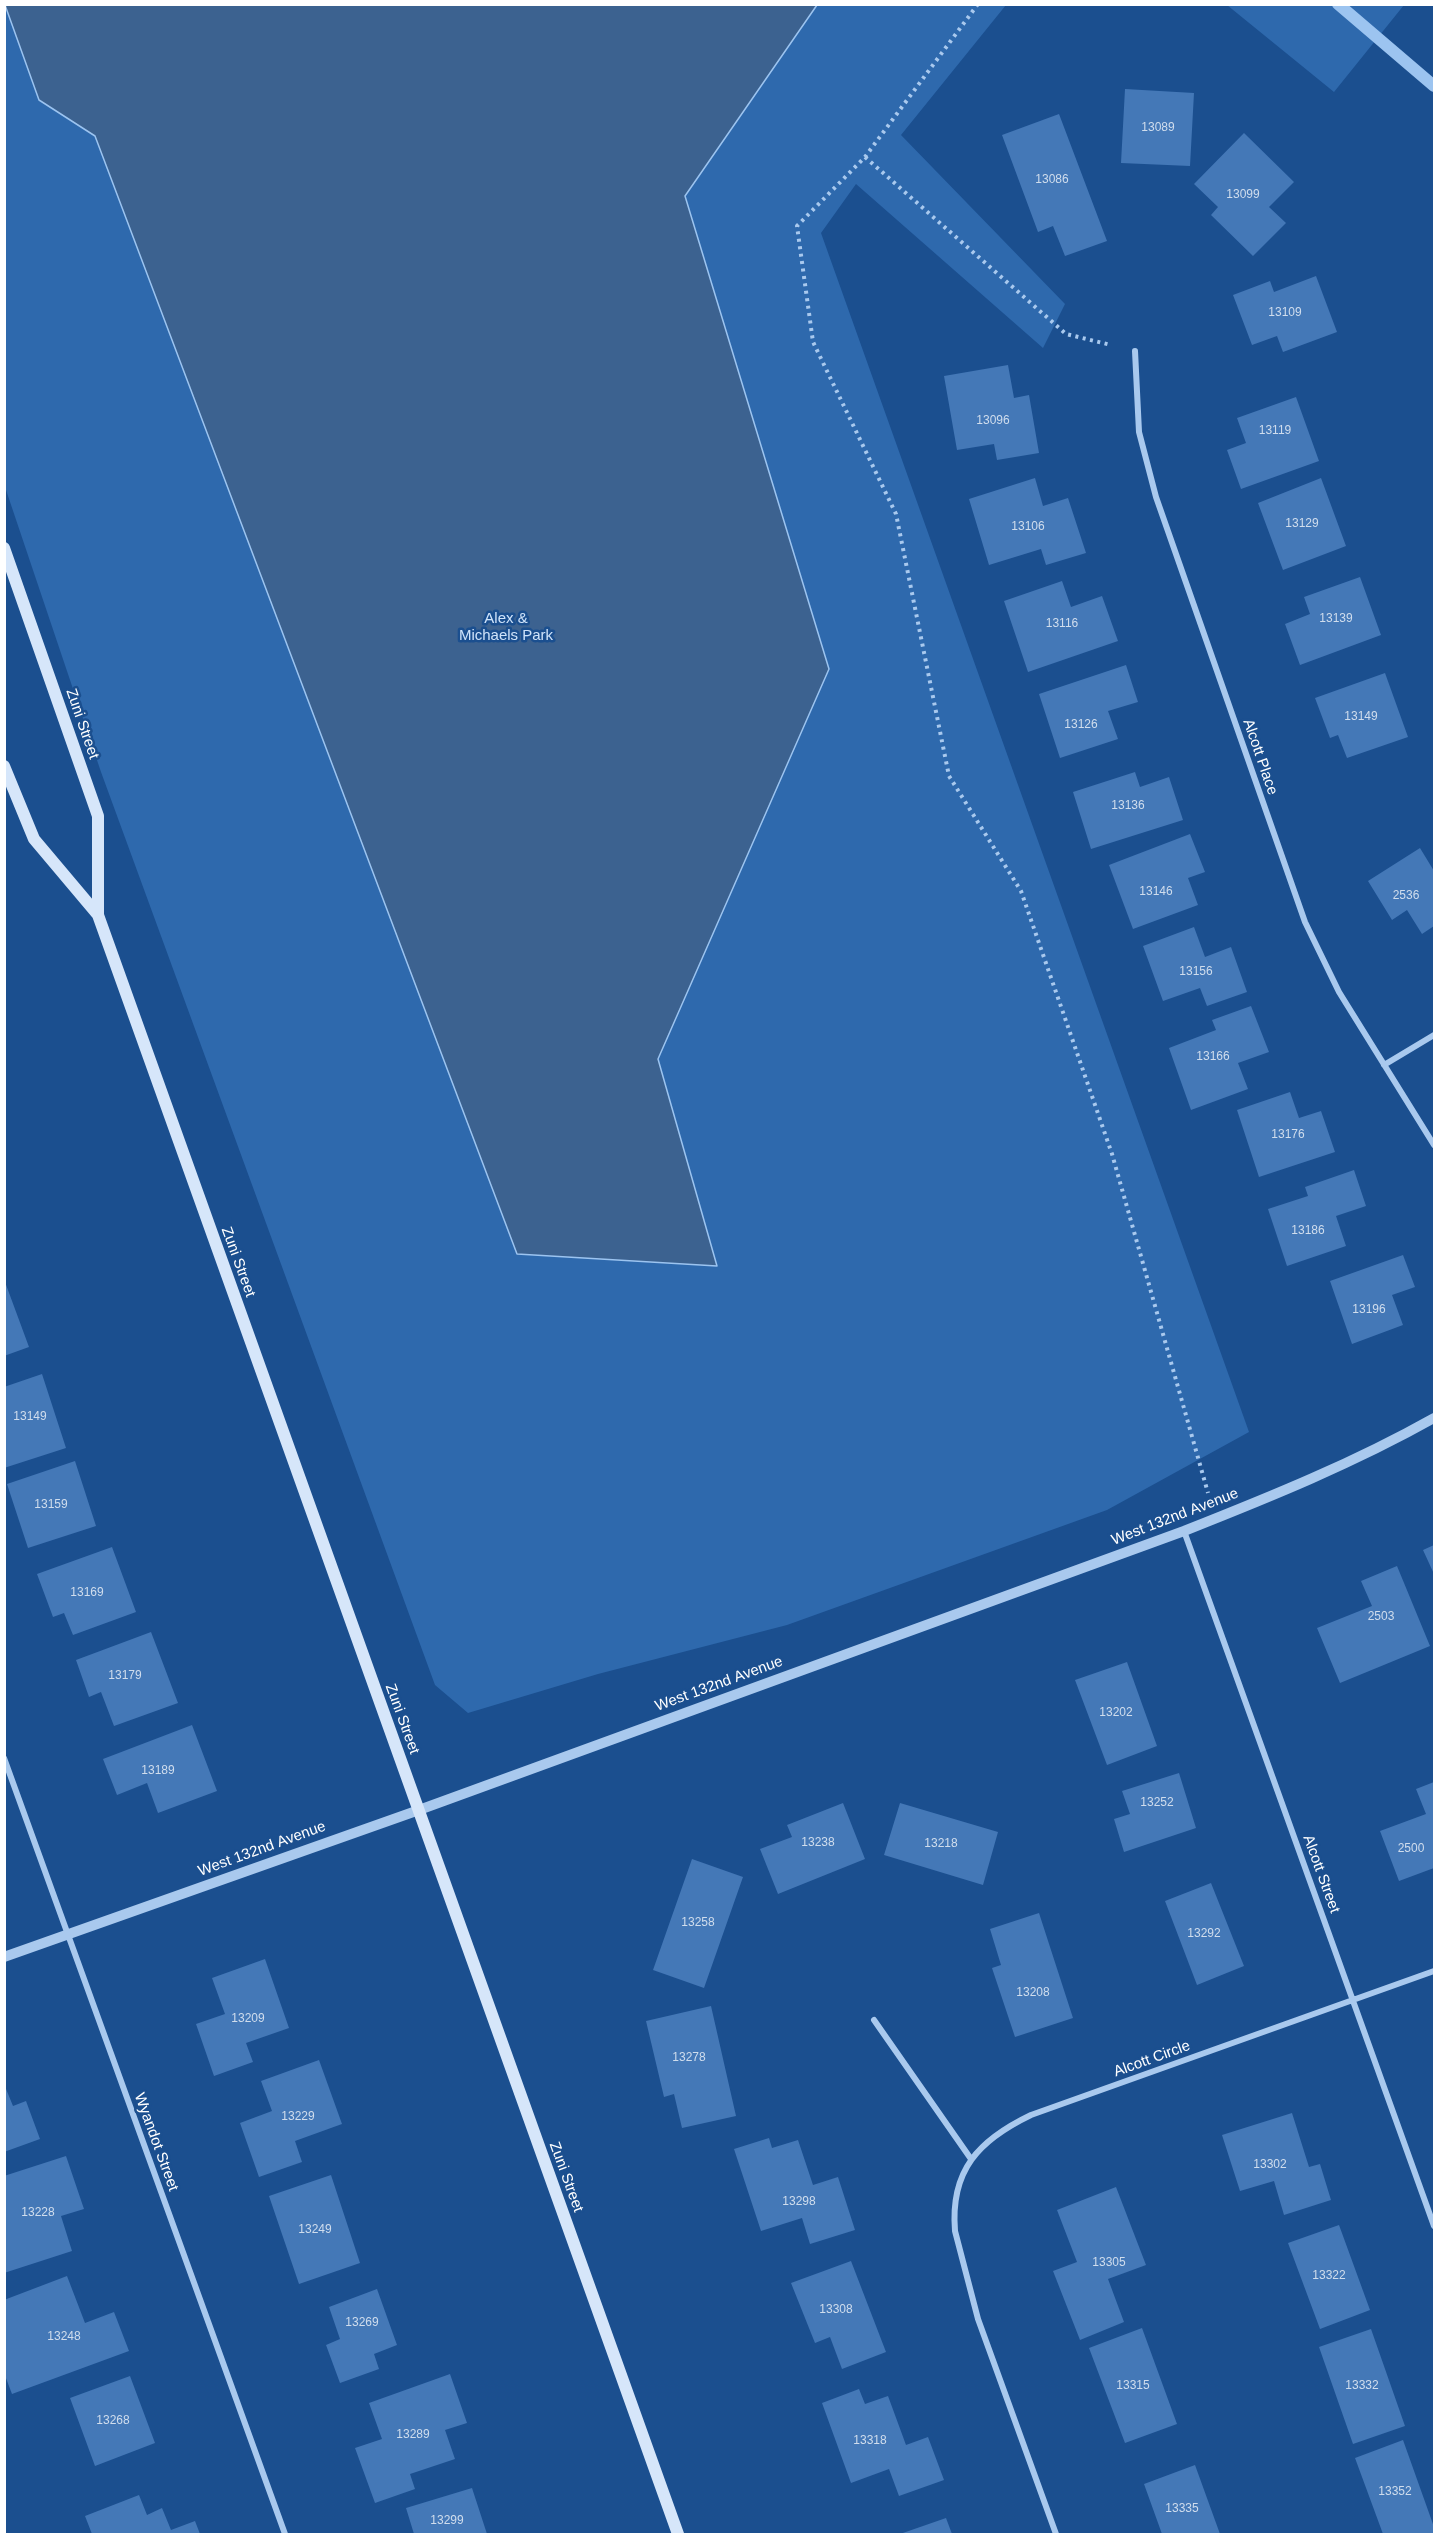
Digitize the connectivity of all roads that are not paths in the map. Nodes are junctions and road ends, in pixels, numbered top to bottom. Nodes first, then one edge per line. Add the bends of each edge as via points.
1 (1135, 351) road end
2 (4, 548) edge
3 (4, 766) edge
4 (98, 915) junction
5 (1434, 1035) edge
6 (1384, 1065) junction
7 (1434, 1145) edge
8 (1434, 1418) edge
9 (1184, 1531) junction
10 (4, 1758) edge
11 (419, 1810) junction
12 (68, 1934) junction
13 (4, 1957) edge
14 (1434, 1971) edge
15 (1353, 2000) junction
16 (874, 2020) dead end
17 (970, 2159) junction
18 (1434, 2226) edge
19 (285, 2535) edge
20 (678, 2535) edge
21 (1056, 2535) edge

1 - 6 street, Alcott Place via 1138,432 1156,497 1305,922 1339,992
2 - 4 main road, Zuni Street via 98,816
3 - 4 main road, Zuni Street via 34,839
4 - 11 main road, Zuni Street
5 - 6 street
6 - 7 street, Alcott Place
8 - 9 street, West 132nd Avenue via 1390,1443 1274,1496
9 - 11 street, West 132nd Avenue
9 - 15 street, Alcott Street
10 - 12 street, Wyandot Street
11 - 12 street, West 132nd Avenue
11 - 20 main road, Zuni Street
12 - 13 street, West 132nd Avenue
12 - 19 street, Wyandot Street
14 - 15 street, Alcott Circle
15 - 17 street, Alcott Circle via 1031,2115 1005,2127
15 - 18 street, Alcott Street
16 - 17 street
17 - 21 street, Alcott Circle via 958,2187 955,2230 978,2319

